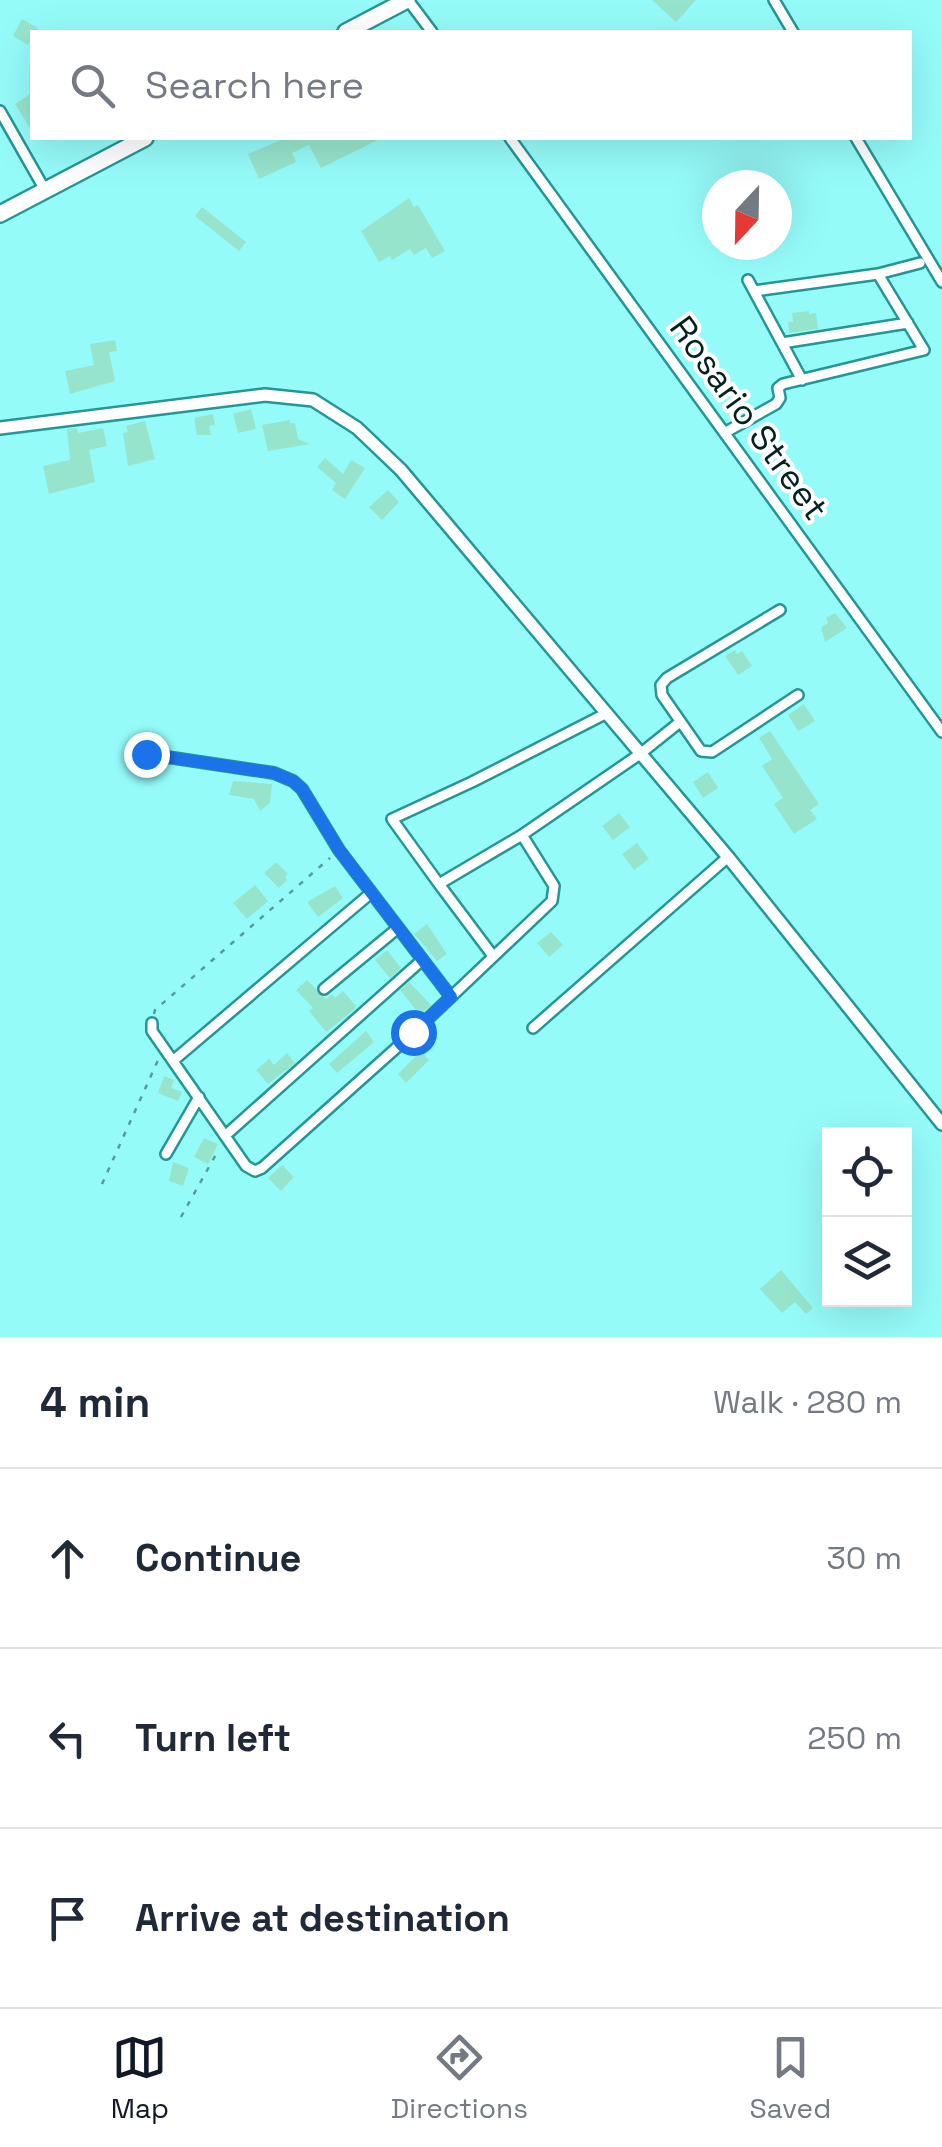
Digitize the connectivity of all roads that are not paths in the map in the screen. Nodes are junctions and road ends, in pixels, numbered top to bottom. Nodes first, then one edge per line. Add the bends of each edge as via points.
1 (407, 0) edge
2 (774, 0) edge
3 (350, 30) edge
4 (430, 30) edge
5 (792, 30) edge
6 (0, 111) edge
7 (141, 140) edge
8 (511, 140) edge
9 (857, 140) edge
10 (45, 190) junction
11 (0, 214) edge
12 (920, 263) dead end
13 (878, 274) junction
14 (748, 280) dead end
15 (942, 282) edge
16 (754, 291) junction
17 (908, 322) junction
18 (782, 343) junction
19 (802, 380) junction
20 (0, 428) edge
21 (726, 432) junction
22 (780, 610) dead end
23 (798, 695) dead end
24 (605, 714) junction
25 (680, 722) junction
26 (942, 732) edge
27 (146, 754) dead end
28 (640, 754) junction
29 (522, 835) junction
30 (728, 857) junction
31 (439, 884) junction
32 (371, 893) junction
33 (398, 928) junction
34 (492, 956) junction
35 (421, 961) junction
36 (324, 990) dead end
37 (451, 997) junction
38 (152, 1023) road end
39 (533, 1028) dead end
40 (174, 1060) junction
41 (200, 1096) junction
42 (942, 1124) edge
43 (227, 1134) junction
44 (166, 1154) dead end

1 - 3 highway
1 - 4 street
2 - 5 street
6 - 10 street
7 - 10 highway
8 - 21 street, Rosario Street
9 - 15 street
10 - 11 highway
12 - 13 street
13 - 16 street
13 - 17 street
14 - 16 street
16 - 18 street
17 - 18 street
17 - 19 street via 924,350
18 - 19 street
19 - 21 street via 778,388 776,404
20 - 24 street via 265,395 313,400 357,428 402,470
21 - 26 street, Rosario Street
22 - 25 street via 667,678 662,696
23 - 25 street via 712,752 702,750
24 - 28 street
24 - 31 street via 392,819
25 - 28 street
27 - 32 street via 293,781
28 - 29 street
28 - 30 street
29 - 31 street
29 - 34 street via 554,886 554,897
30 - 39 street
30 - 42 street
31 - 34 street
32 - 33 street
32 - 40 street
33 - 35 street
33 - 36 street
34 - 37 street
35 - 37 street
35 - 43 street
37 - 43 street via 262,1168 246,1166
38 - 40 street
40 - 41 street
41 - 43 street
41 - 44 street

